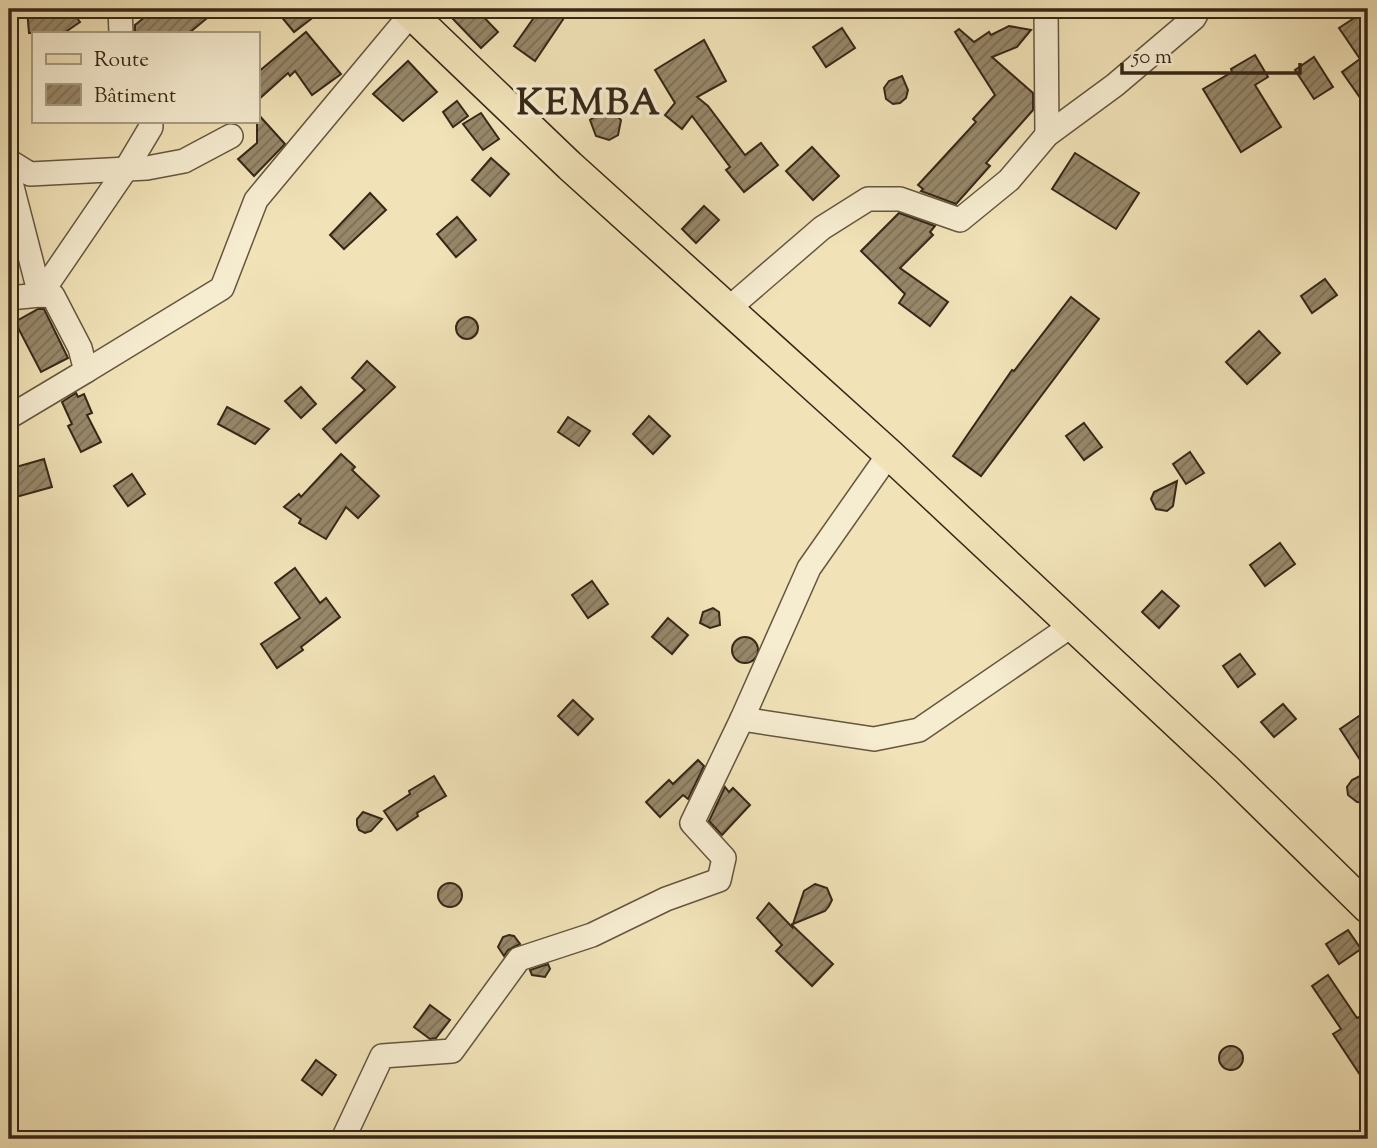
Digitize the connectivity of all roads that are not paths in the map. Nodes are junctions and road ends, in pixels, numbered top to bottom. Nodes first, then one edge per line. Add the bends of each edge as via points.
1 (120, 9) edge
2 (1046, 9) edge
3 (1199, 9) edge
4 (409, 11) edge
5 (121, 32) edge
6 (150, 122) edge
7 (1047, 135) junction
8 (232, 136) dead end
9 (9, 161) edge
10 (126, 169) junction
11 (9, 175) edge
12 (40, 295) junction
13 (9, 298) edge
14 (728, 309) junction
15 (86, 371) junction
16 (9, 417) edge
17 (889, 454) junction
18 (1072, 626) junction
19 (742, 719) junction
20 (1368, 908) edge
21 (343, 1139) edge

1 - 5 street
2 - 7 street
3 - 7 street via 1125,76
4 - 14 main road
4 - 15 street via 256,200 222,288
6 - 10 street
7 - 14 street via 1009,180 960,220 900,199 867,199 822,228
8 - 10 street via 184,161
9 - 10 street via 30,174
10 - 12 street
11 - 12 street
12 - 13 street
12 - 15 street via 53,296 80,348
14 - 17 main road
15 - 16 street
17 - 18 main road
17 - 19 street via 809,568
18 - 19 street via 919,730 874,739
18 - 20 main road
19 - 21 street via 692,823 724,858 719,880 666,899 592,935 519,959 452,1051 382,1056

